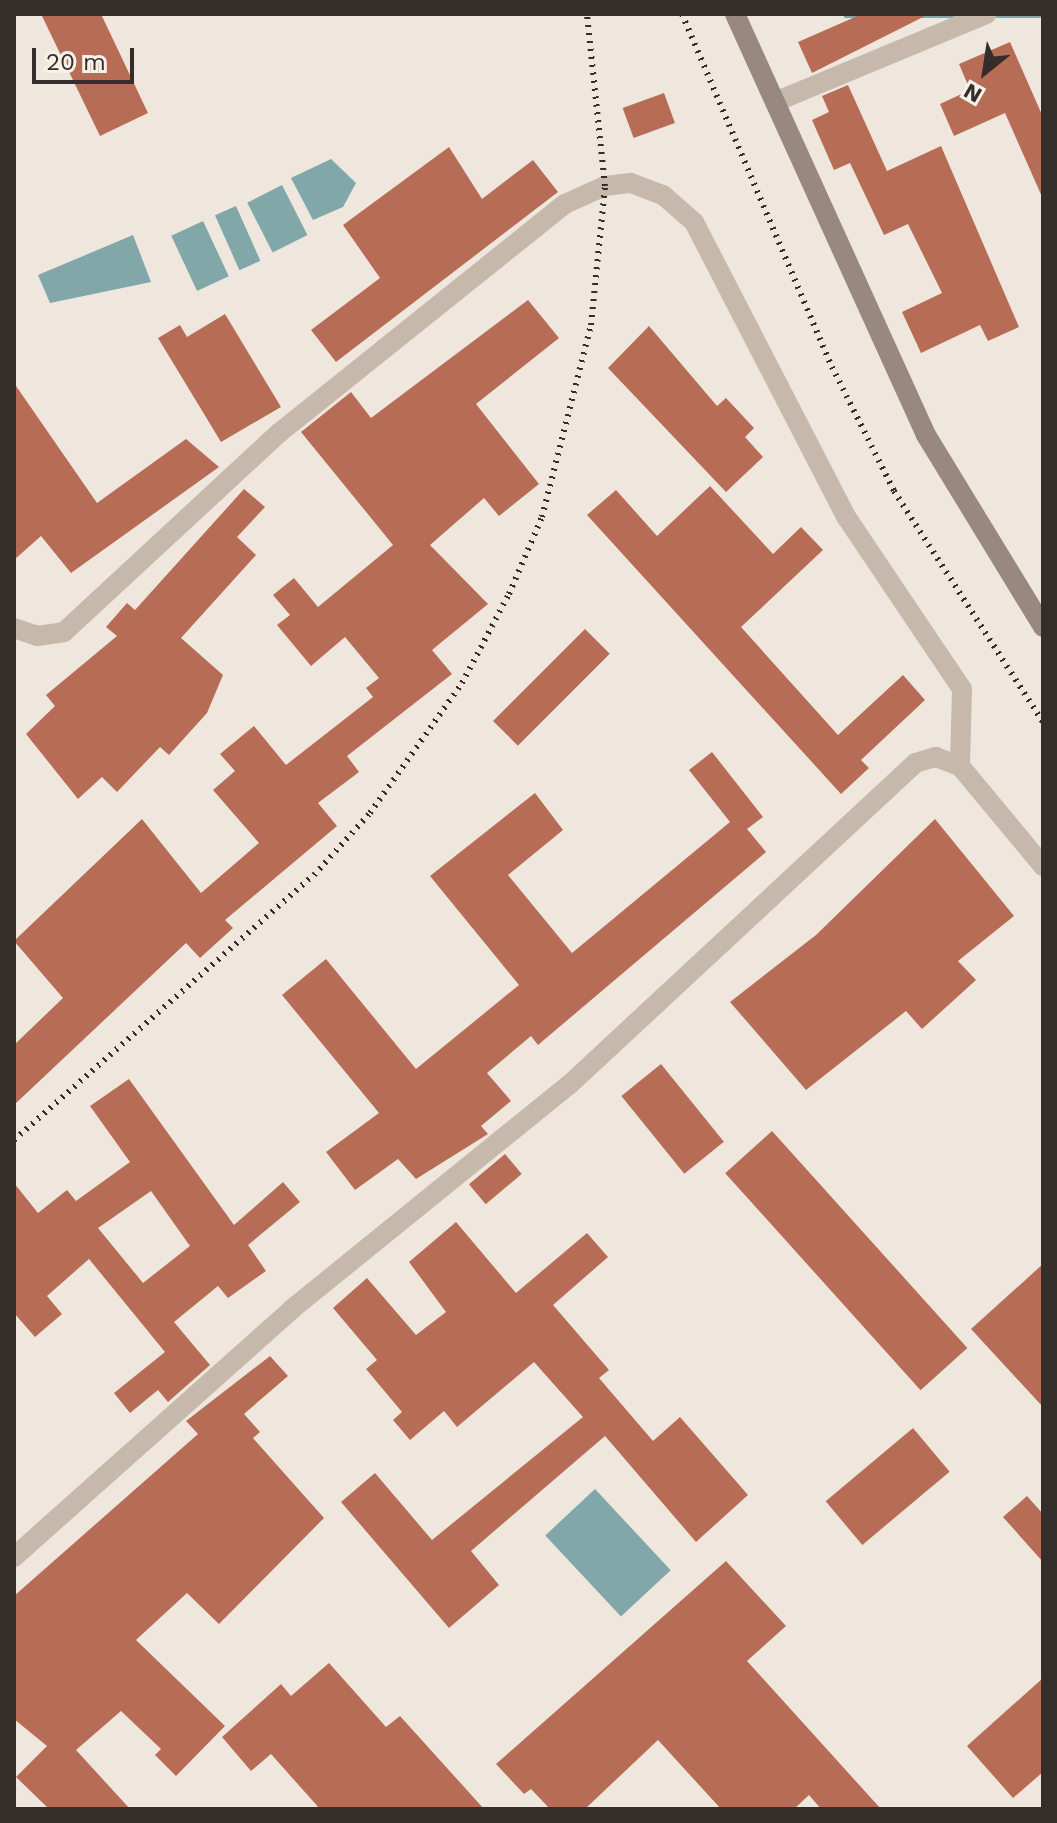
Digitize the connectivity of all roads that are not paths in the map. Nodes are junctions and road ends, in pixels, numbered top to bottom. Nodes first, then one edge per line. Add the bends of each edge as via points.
1 (735, 14) edge
2 (986, 14) edge
3 (775, 102) junction
4 (1043, 627) edge
5 (14, 628) edge
6 (960, 766) junction
7 (1043, 866) edge
8 (14, 1557) edge

1 - 3 street
2 - 3 street
3 - 4 street via 926,435
5 - 6 street via 37,636 64,632 279,433 565,204 605,186 631,183 663,195 694,222 847,518 962,689
6 - 7 street
6 - 8 street via 936,757 915,763 569,1085 280,1319

